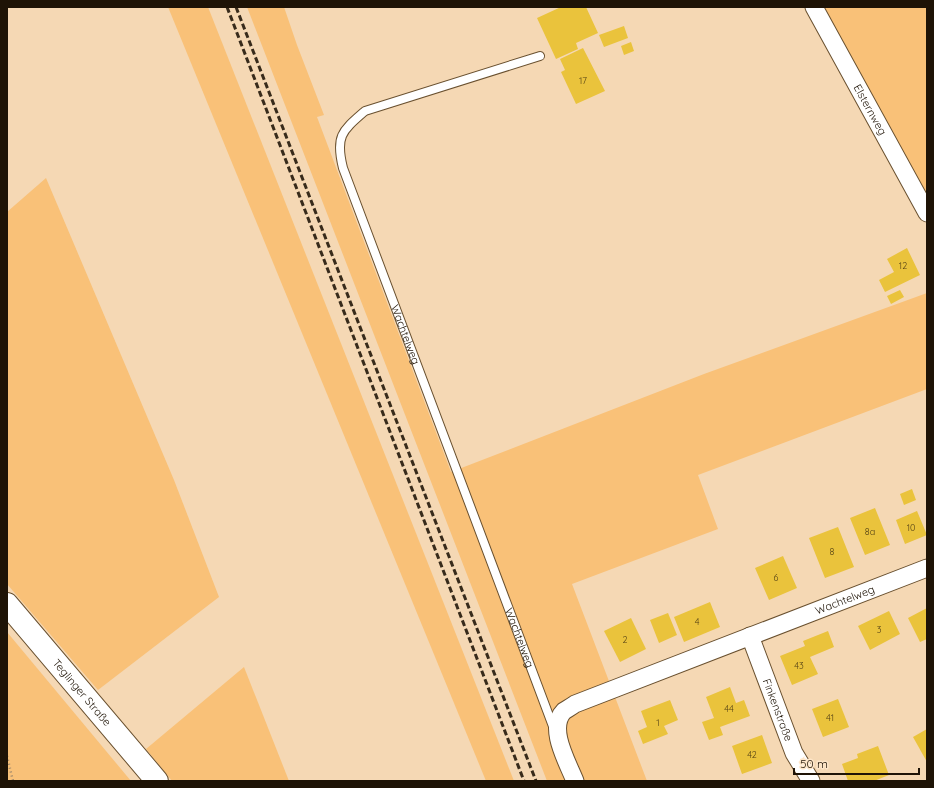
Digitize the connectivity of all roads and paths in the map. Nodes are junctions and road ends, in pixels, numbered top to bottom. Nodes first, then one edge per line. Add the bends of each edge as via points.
1 (814, 7) edge
2 (540, 56) dead end
3 (927, 213) edge
4 (927, 568) edge
5 (7, 604) edge
6 (750, 636) junction
7 (557, 735) junction
8 (7, 756) edge
9 (13, 781) edge
10 (157, 781) edge
11 (575, 781) edge
12 (811, 781) edge

1 - 3 street, Elsternweg
2 - 7 lane, Wachtelweg via 365,111 349,125 340,138 339,152
4 - 6 street, Wachtelweg
5 - 10 street, Teglinger Straße
6 - 7 street, Wachtelweg via 575,704 558,720
6 - 12 street, Finkenstraße via 794,753
7 - 11 street, Wachtelweg
8 - 9 path

